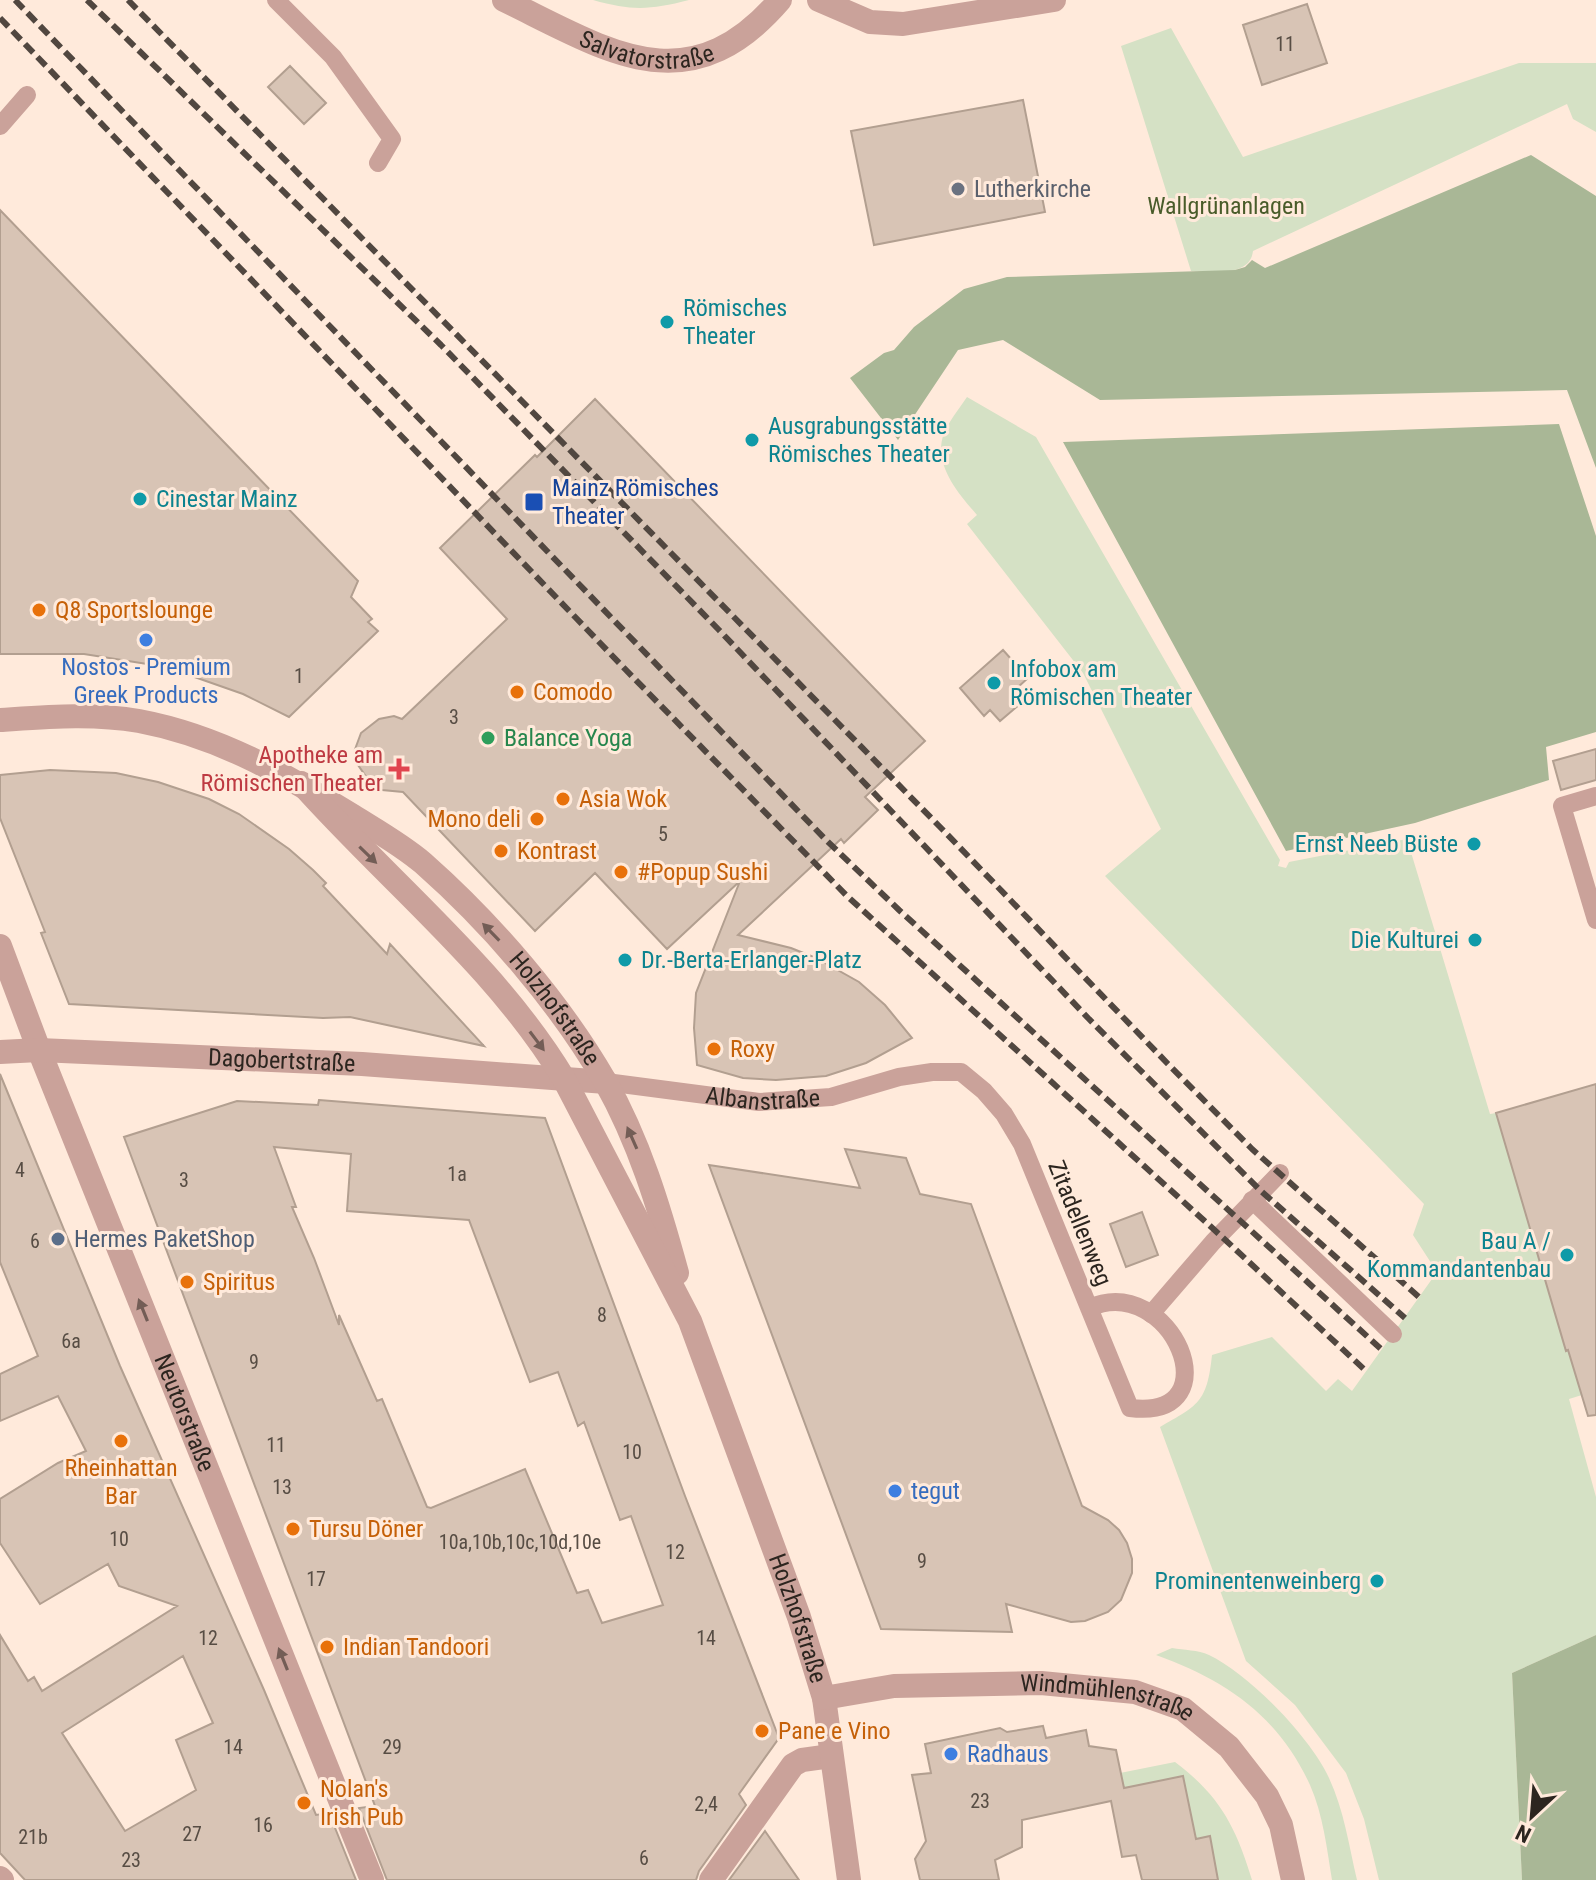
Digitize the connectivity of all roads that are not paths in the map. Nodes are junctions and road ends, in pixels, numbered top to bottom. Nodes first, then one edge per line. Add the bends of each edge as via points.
1 (276, 0) edge
2 (504, 0) edge
3 (780, 0) edge
4 (819, 0) edge
5 (1054, 0) edge
6 (27, 95) dead end
7 (0, 126) edge
8 (378, 163) dead end
9 (0, 720) edge
10 (301, 783) junction
11 (1596, 796) edge
12 (1596, 920) edge
13 (0, 946) edge
14 (39, 1050) junction
15 (0, 1052) edge
16 (961, 1072) joint
17 (564, 1079) junction
18 (606, 1082) junction
19 (1280, 1173) dead end
20 (1252, 1200) junction
21 (1089, 1308) junction
22 (1151, 1314) junction
23 (690, 1321) junction
24 (1393, 1334) dead end
25 (824, 1698) junction
26 (831, 1756) junction
27 (372, 1880) edge
28 (711, 1880) edge
29 (849, 1880) edge
30 (1293, 1880) edge

1 - 8 lane via 333,57 392,139
2 - 3 street, Salvatorstraße via 605,49 660,61 685,60 723,48 746,35
4 - 5 street via 870,22 903,24
6 - 7 lane
9 - 10 street, Holzhofstraße via 77,715 141,722 226,746
10 -> 17 street, Holzhofstraße via 457,944
18 -> 10 street, Holzhofstraße via 544,991 421,861
11 - 12 lane via 1562,806
13 - 14 street, Neutorstraße
14 - 15 street, Dagobertstraße
14 - 17 street, Dagobertstraße
27 -> 14 street, Neutorstraße
16 - 18 lane, Albanstraße via 899,1077 831,1097 759,1102
16 - 21 lane, Zitadellenweg via 1004,1114 1022,1144
17 - 18 street, Albanstraße
17 - 23 street, Holzhofstraße
23 -> 18 street, Holzhofstraße via 655,1195
19 - 20 lane
20 - 22 lane
20 - 24 lane
21 - 22 lane via 1114,1302
21 - 22 lane, Zitadellenweg via 1130,1408 1163,1406 1184,1378 1181,1350
23 - 25 street, Holzhofstraße
25 - 26 street, Holzhofstraße
25 - 30 street, Windmühlenstraße via 894,1686 1041,1683 1135,1692 1183,1709 1229,1747 1267,1796 1281,1825
26 - 28 street via 793,1765
26 - 29 street, Holzhofstraße

